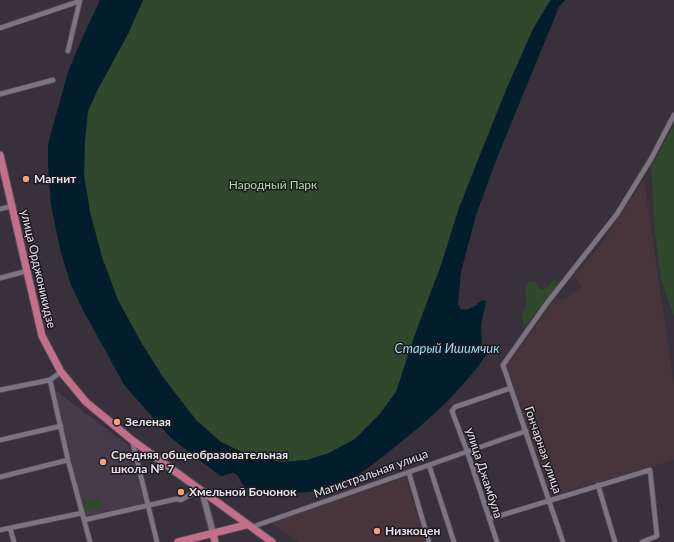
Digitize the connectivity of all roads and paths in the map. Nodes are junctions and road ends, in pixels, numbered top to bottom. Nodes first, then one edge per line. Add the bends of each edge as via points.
1 (80, 1) edge
2 (0, 28) edge
3 (68, 52) dead end
4 (53, 80) dead end
5 (0, 94) edge
6 (674, 115) edge
7 (0, 155) edge
8 (12, 206) junction
9 (0, 209) edge
10 (27, 271) junction
11 (0, 278) edge
12 (61, 372) junction
13 (50, 380) junction
14 (511, 388) junction
15 (0, 390) edge
16 (61, 426) junction
17 (526, 431) junction
18 (0, 440) edge
19 (132, 440) junction
20 (467, 451) junction
21 (68, 460) junction
22 (429, 465) junction
23 (409, 473) junction
24 (0, 477) edge
25 (598, 485) junction
26 (202, 491) junction
27 (549, 500) junction
28 (148, 505) junction
29 (226, 508) junction
30 (82, 513) junction
31 (489, 519) junction
32 (84, 520) junction
33 (246, 524) junction
34 (10, 528) junction
35 (0, 530) edge
36 (227, 530) junction
37 (213, 533) junction
38 (14, 542) edge
39 (90, 542) edge
40 (157, 542) edge
41 (178, 542) edge
42 (215, 542) edge
43 (272, 542) edge
44 (429, 542) edge
45 (454, 542) edge
46 (497, 542) edge
47 (564, 542) edge
48 (615, 542) edge
49 (642, 542) edge

1 - 2 street
1 - 3 street
4 - 5 street
6 - 14 street, Гончарная улица via 651,159 617,214 547,303 504,365
7 - 8 main road, улица Орджоникидзе
8 - 9 street
8 - 10 main road, улица Орджоникидзе
10 - 11 street
10 - 12 main road, улица Орджоникидзе via 42,336
12 - 13 street
12 - 19 main road, улица Орджоникидзе via 86,402
13 - 15 street
13 - 16 street
14 - 17 street, Гончарная улица
14 - 20 street, улица Джамбула via 455,407 452,411
16 - 18 street
16 - 21 street
17 - 20 street, Магистральная улица
17 - 27 street, Гончарная улица
19 - 26 main road, улица Орджоникидзе
19 - 28 street
20 - 22 street, Магистральная улица
20 - 31 street, улица Джамбула
21 - 24 street
21 - 30 street
22 - 23 street, Магистральная улица
22 - 45 street
23 - 33 street, Магистральная улица via 253,528
23 - 44 street
25 - 27 street
25 - 48 street
25 - 49 street via 650,470 656,536
26 - 28 street via 181,500
26 - 29 main road, улица Орджоникидзе
26 - 37 street
27 - 31 street
27 - 47 street, Гончарная улица
28 - 32 street
28 - 40 street
29 - 33 main road, улица Орджоникидзе
29 - 36 main road via 233,519
30 - 32 street
30 - 34 street
31 - 46 street, улица Джамбула
32 - 39 street
33 - 36 main road, Магистральная улица
33 - 43 main road, улица Орджоникидзе
34 - 35 street
34 - 38 street
36 - 37 main road, Магистральная улица
37 - 41 main road, Магистральная улица
37 - 42 main road

